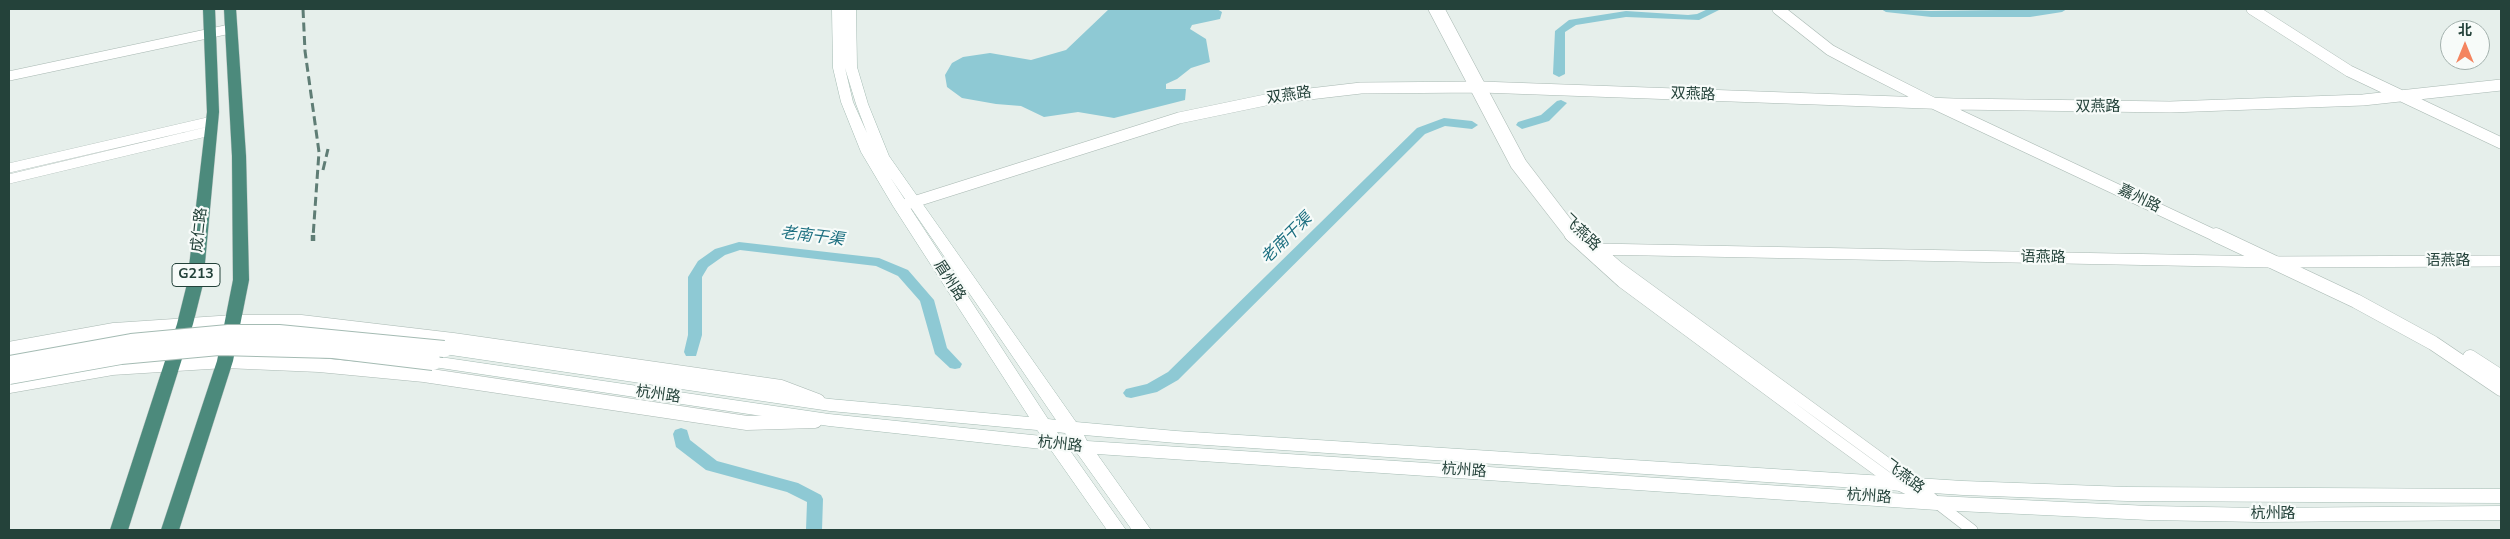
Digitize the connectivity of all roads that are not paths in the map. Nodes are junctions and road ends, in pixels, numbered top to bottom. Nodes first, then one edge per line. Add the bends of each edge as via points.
1 (209, 9) edge
2 (230, 9) edge
3 (838, 9) edge
4 (850, 9) edge
5 (1433, 9) edge
6 (1440, 9) edge
7 (1778, 9) edge
8 (1789, 9) edge
9 (2252, 9) edge
10 (2264, 9) edge
11 (230, 29) junction
12 (209, 33) junction
13 (9, 76) edge
14 (2501, 85) edge
15 (1477, 87) junction
16 (2406, 96) junction
17 (1935, 104) junction
18 (1954, 104) junction
19 (211, 126) junction
20 (2501, 138) edge
21 (2501, 143) edge
22 (9, 168) edge
23 (9, 179) edge
24 (907, 205) junction
25 (1585, 249) junction
26 (1597, 249) junction
27 (2501, 261) edge
28 (2272, 262) junction
29 (2291, 262) junction
30 (234, 322) junction
31 (185, 324) junction
32 (9, 349) edge
33 (225, 361) junction
34 (171, 363) junction
35 (9, 364) edge
36 (9, 376) edge
37 (2501, 377) edge
38 (9, 386) edge
39 (2501, 389) edge
40 (829, 413) junction
41 (1042, 424) junction
42 (1070, 428) junction
43 (1055, 445) junction
44 (1082, 447) junction
45 (1895, 483) junction
46 (1917, 485) junction
47 (2501, 496) edge
48 (1937, 502) junction
49 (2501, 513) edge
50 (120, 530) edge
51 (170, 530) edge
52 (1117, 530) edge
53 (1142, 530) edge
54 (1972, 530) edge

1 - 12 highway, 成仁路 / G213
2 - 11 highway, G213
3 - 24 main road, 眉州路 via 839,68 847,102 868,152
4 - 24 main road via 850,67 882,156
5 - 15 street, 飞燕路
6 - 15 street, 飞燕路
7 - 17 street, 嘉州路 via 1830,50
8 - 18 street via 1856,58
9 - 16 street via 2349,71
10 - 16 street
11 - 12 street
11 - 30 highway, G213 via 240,156 241,280
12 - 13 street
12 - 19 highway, 成仁路 / G213
14 - 16 street, 双燕路
15 - 17 street, 双燕路
15 - 24 street, 双燕路 via 1361,88 1237,104 1179,118
15 - 25 street, 飞燕路 via 1515,165 1564,230
15 - 26 street, 飞燕路 via 1522,163 1571,227
16 - 18 street, 双燕路 via 2180,107
16 - 20 street
16 - 21 street
17 - 18 street, 双燕路
17 - 28 street, 嘉州路
18 - 29 street
19 - 22 street
19 - 23 street
19 - 31 highway, 成仁路 / G213 via 195,284
24 - 41 main road, 眉州路
24 - 42 main road
25 - 26 street, 语燕路
25 - 45 street, 飞燕路 via 1630,288
26 - 28 street, 语燕路
26 - 46 street, 飞燕路
27 - 29 street, 语燕路
28 - 29 street, 语燕路
28 - 39 street, 嘉州路 via 2391,320 2441,348
29 - 37 street via 2406,320
30 - 31 street
30 - 33 highway, G213
30 - 40 street via 301,322 453,340 781,387
31 - 32 street via 114,330
31 - 34 highway, 成仁路 / G213
33 - 34 street
33 - 40 street via 319,365 424,375 747,423
33 - 51 highway, G213
34 - 38 street via 112,368
34 - 50 highway, 成仁路 / G213
35 - 40 main road, 杭州路, bridge via 131,342 228,333 279,333 444,349
36 - 40 main road, 杭州路, bridge via 120,356 219,347 332,350
40 - 41 main road, 杭州路
40 - 43 main road, 杭州路
41 - 42 main road, 杭州路
41 - 43 main road, 眉州路
42 - 44 main road
42 - 45 main road, 杭州路
43 - 44 main road, 杭州路
43 - 52 main road, 眉州路
44 - 48 main road, 杭州路
44 - 53 main road
45 - 46 main road, 杭州路
45 - 48 street, 飞燕路
46 - 47 main road, 杭州路 via 2126,494
46 - 48 street, 飞燕路
48 - 49 main road, 杭州路 via 2260,515
48 - 54 street

